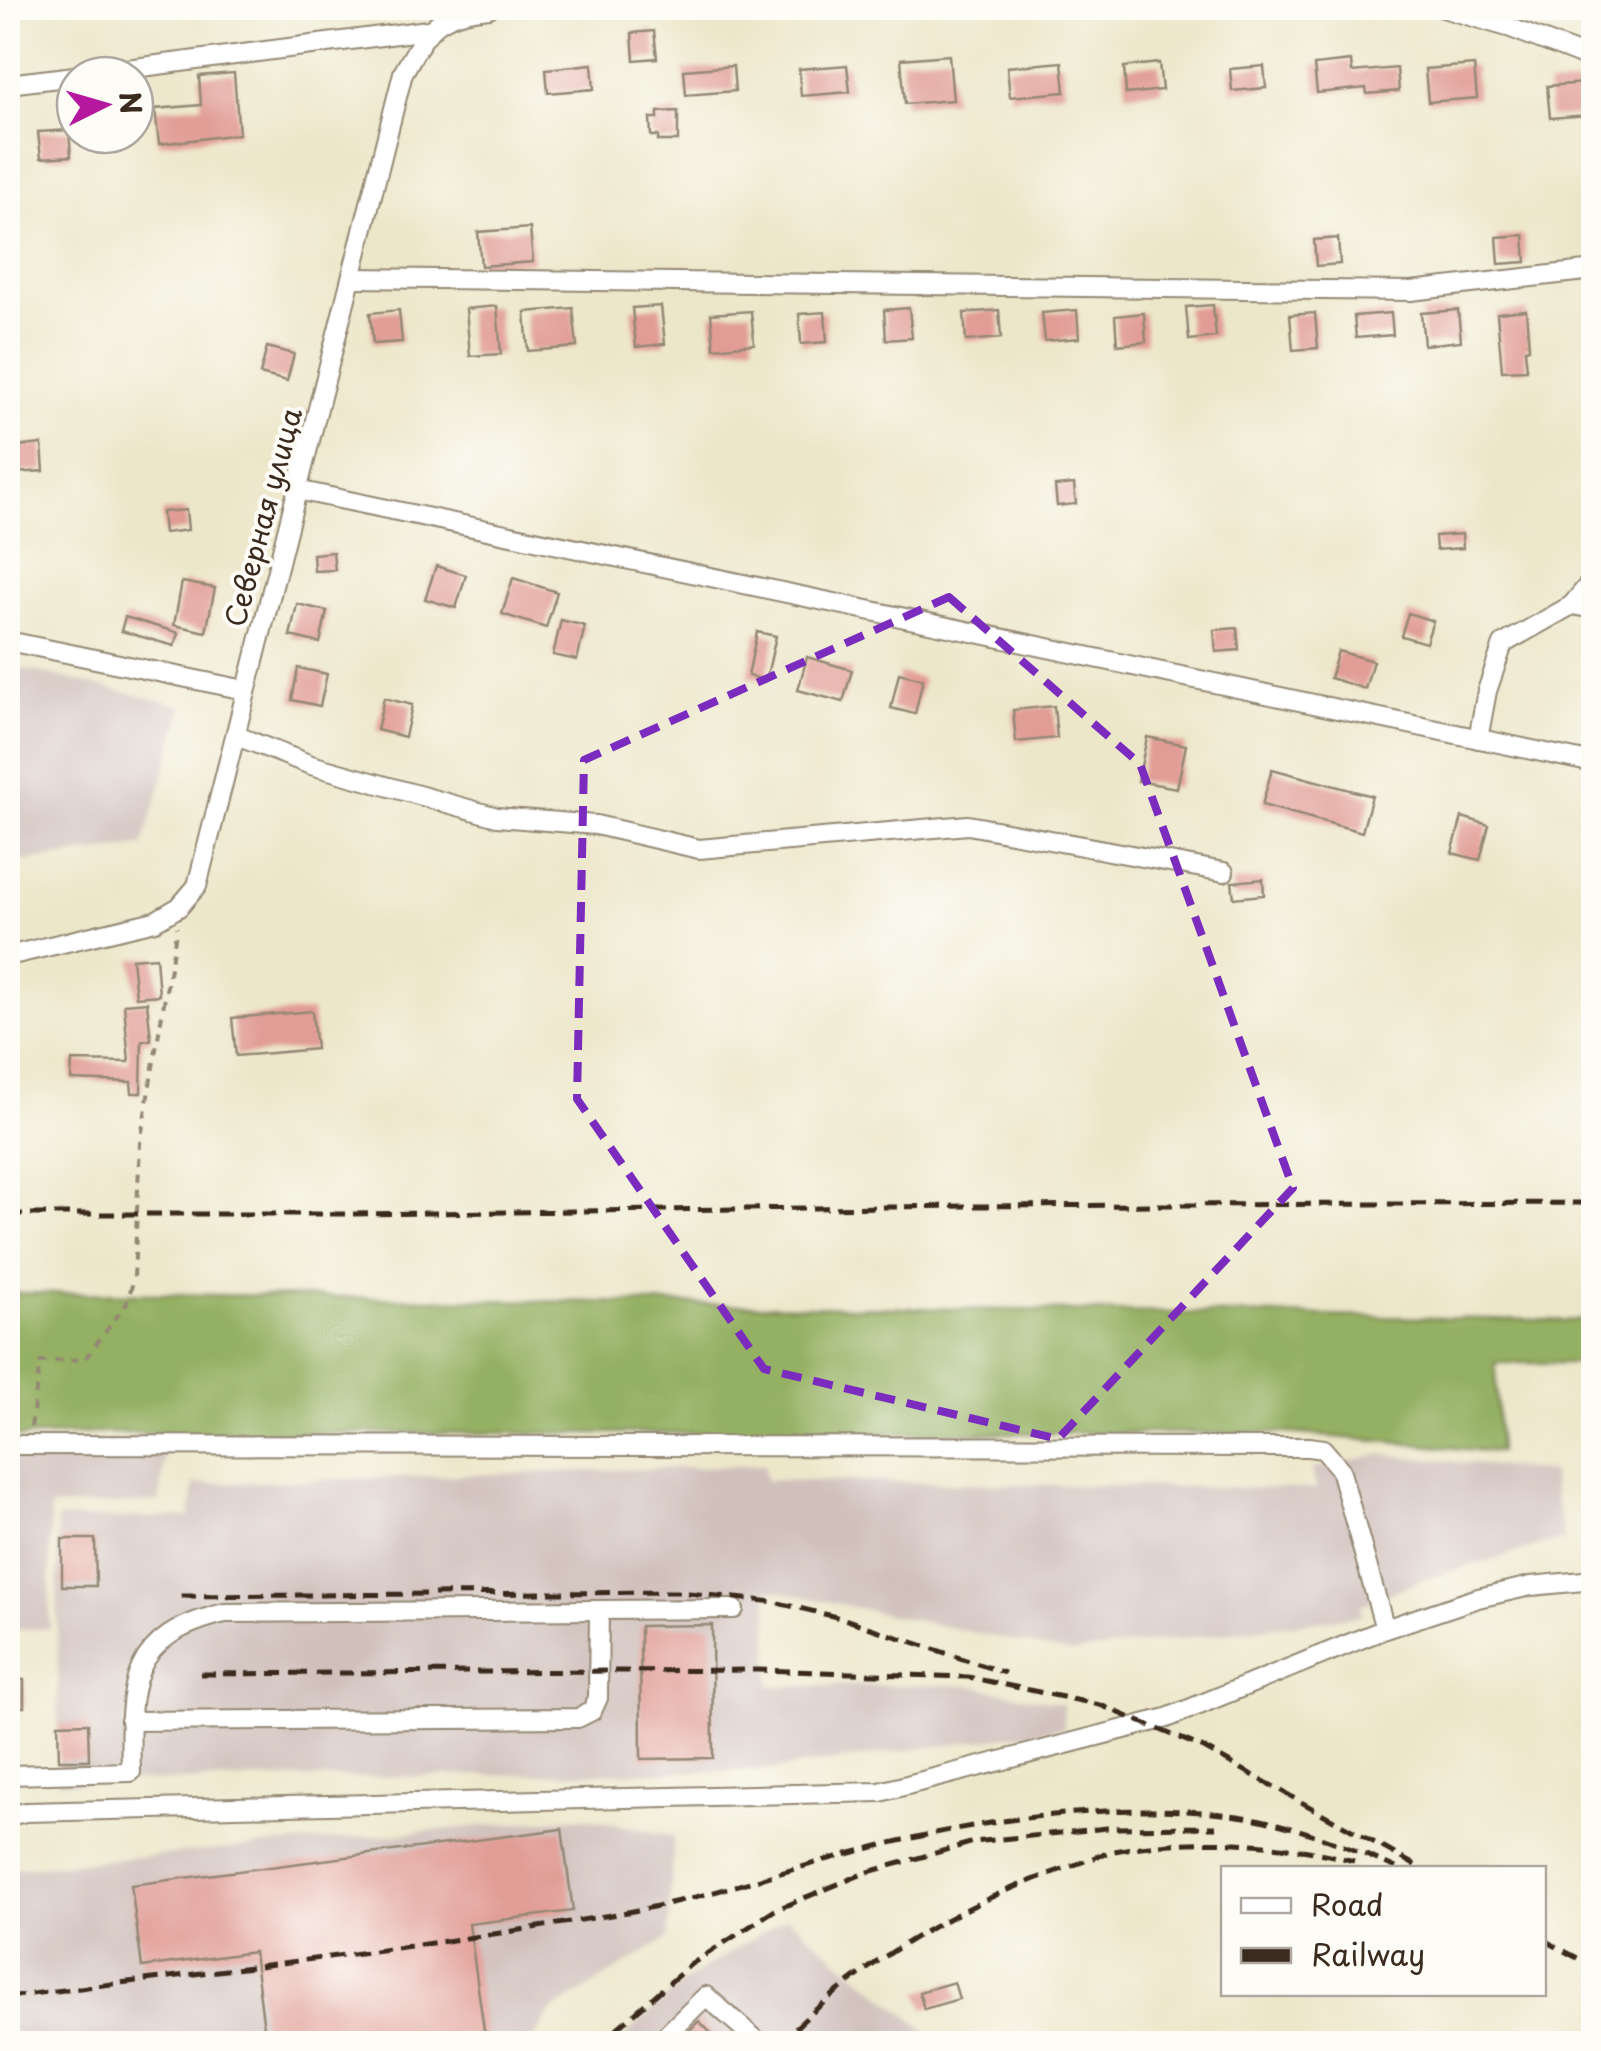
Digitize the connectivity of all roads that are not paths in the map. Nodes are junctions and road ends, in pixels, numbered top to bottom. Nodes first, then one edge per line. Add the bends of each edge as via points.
1 (489, 8) edge
2 (1443, 8) edge
3 (428, 30) junction
4 (1594, 60) edge
5 (155, 65) edge
6 (55, 78) edge
7 (8, 84) edge
8 (1594, 270) edge
9 (352, 278) junction
10 (297, 490) junction
11 (1594, 578) edge
12 (1572, 605) junction
13 (1594, 609) edge
14 (8, 641) edge
15 (245, 690) junction
16 (236, 736) junction
17 (1478, 740) junction
18 (1594, 763) edge
19 (1224, 872) dead end
20 (8, 956) edge
21 (8, 1445) edge
22 (1594, 1580) edge
23 (734, 1609) dead end
24 (599, 1611) junction
25 (1385, 1629) junction
26 (130, 1721) junction
27 (8, 1775) edge
28 (8, 1816) edge
29 (657, 2044) edge
30 (760, 2044) edge

1 - 3 street via 463,10
2 - 4 street
3 - 5 street
3 - 9 street, Северная улица via 404,73
6 - 7 street
8 - 9 street via 1411,291
9 - 10 street, Северная улица
10 - 15 street, Северная улица
10 - 17 street
11 - 12 street
12 - 13 street
12 - 17 street via 1503,644
14 - 15 street
15 - 16 street, Северная улица
16 - 19 street via 310,765 497,817 596,826 699,849 968,825
16 - 20 street, Северная улица via 198,886 178,907 155,921
17 - 18 street
21 - 25 street via 1308,1447 1324,1450 1340,1470
22 - 25 street via 1478,1598
23 - 24 street
24 - 26 street via 210,1616 175,1630 149,1654 134,1680
24 - 26 street via 598,1698 592,1712 578,1718
25 - 28 street via 1166,1718 880,1792
26 - 27 street via 131,1772
29 - 30 street via 706,1996

